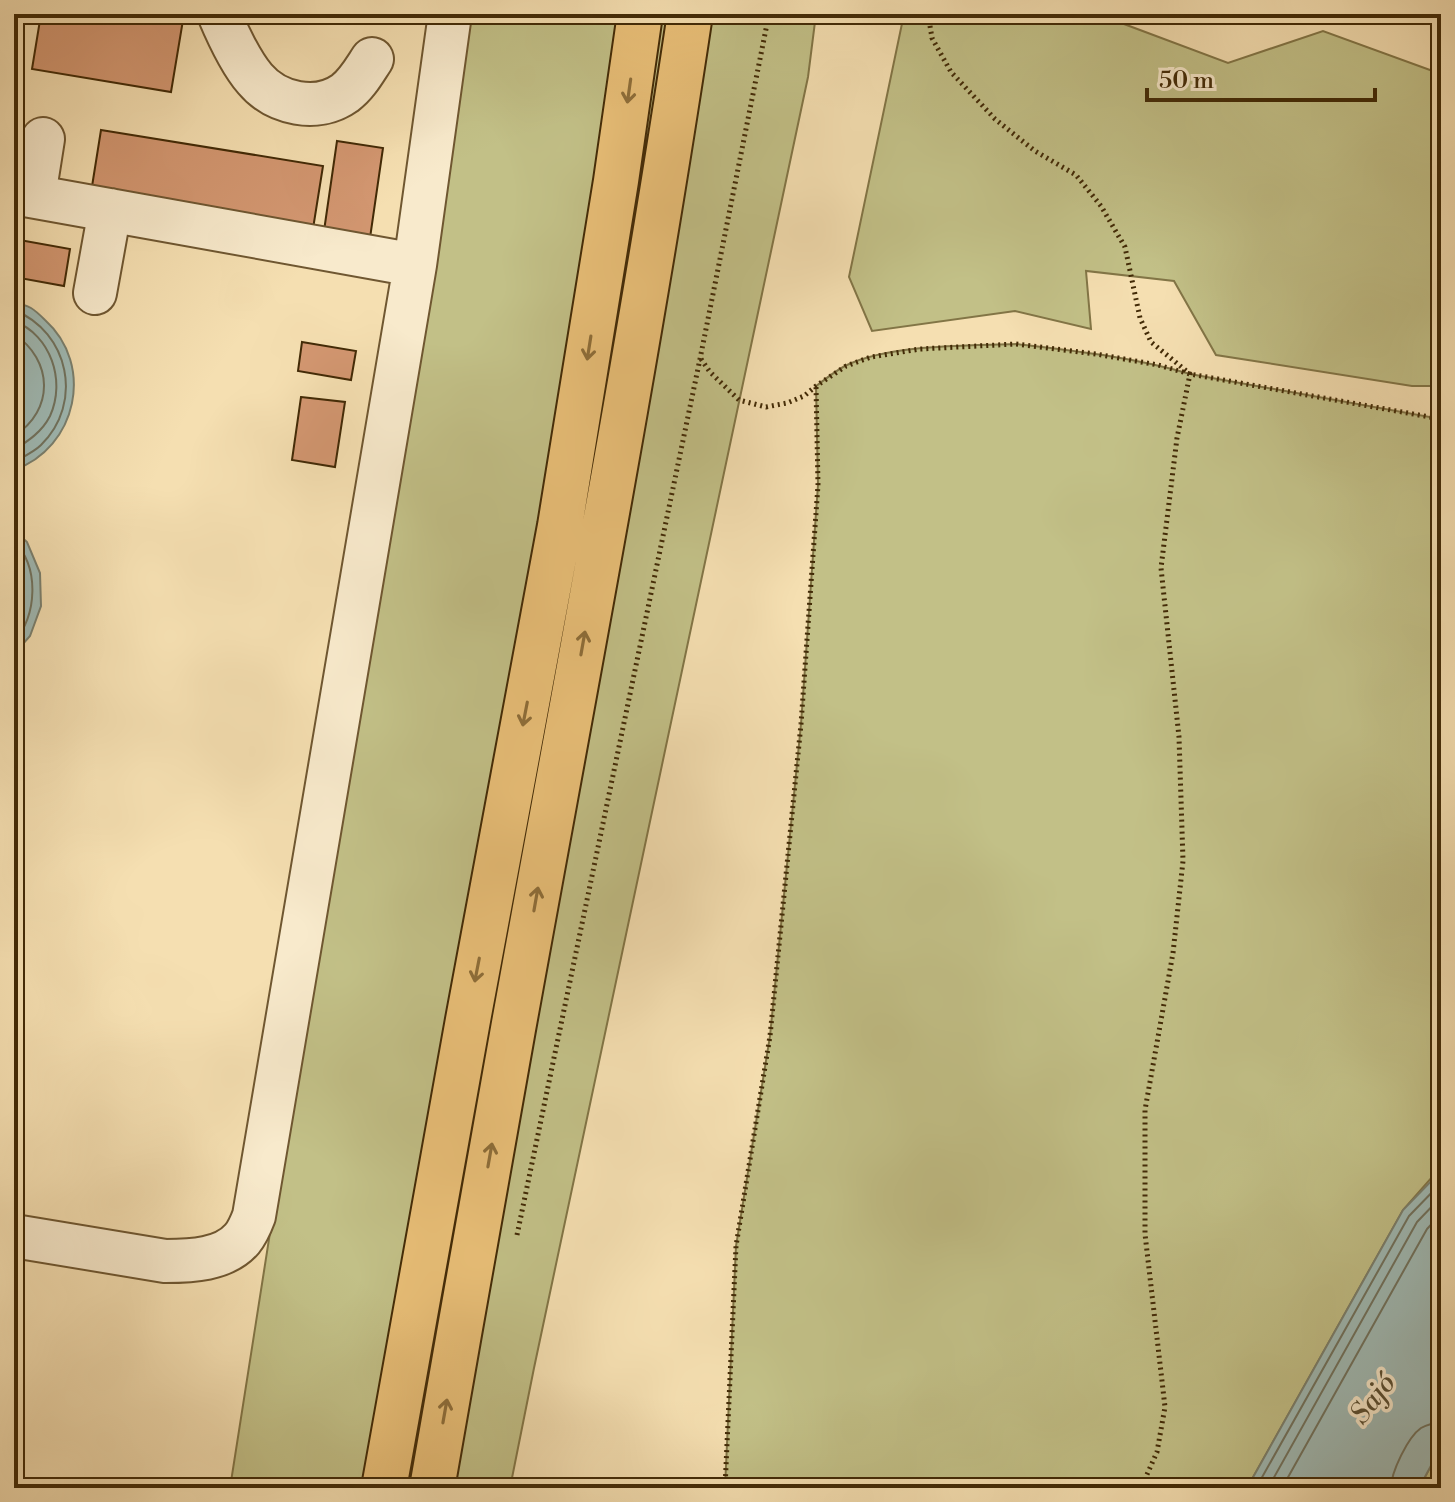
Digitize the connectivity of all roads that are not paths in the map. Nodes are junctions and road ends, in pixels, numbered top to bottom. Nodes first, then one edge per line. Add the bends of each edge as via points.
1 (219, 14) edge
2 (450, 14) edge
3 (640, 14) edge
4 (690, 14) edge
5 (372, 59) dead end
6 (43, 139) dead end
7 (24, 195) edge
8 (110, 210) junction
9 (415, 265) junction
10 (95, 293) dead end
11 (14, 1236) edge
12 (384, 1488) edge
13 (432, 1488) edge

1 - 5 lane via 254,78 271,94 293,102 319,104 344,94
2 - 9 lane
3 -> 12 highway via 560,526
13 -> 4 highway via 664,186
6 - 7 lane
7 - 8 lane
8 - 9 lane
8 - 10 lane
9 - 11 lane via 254,1216 243,1238 229,1250 187,1261

